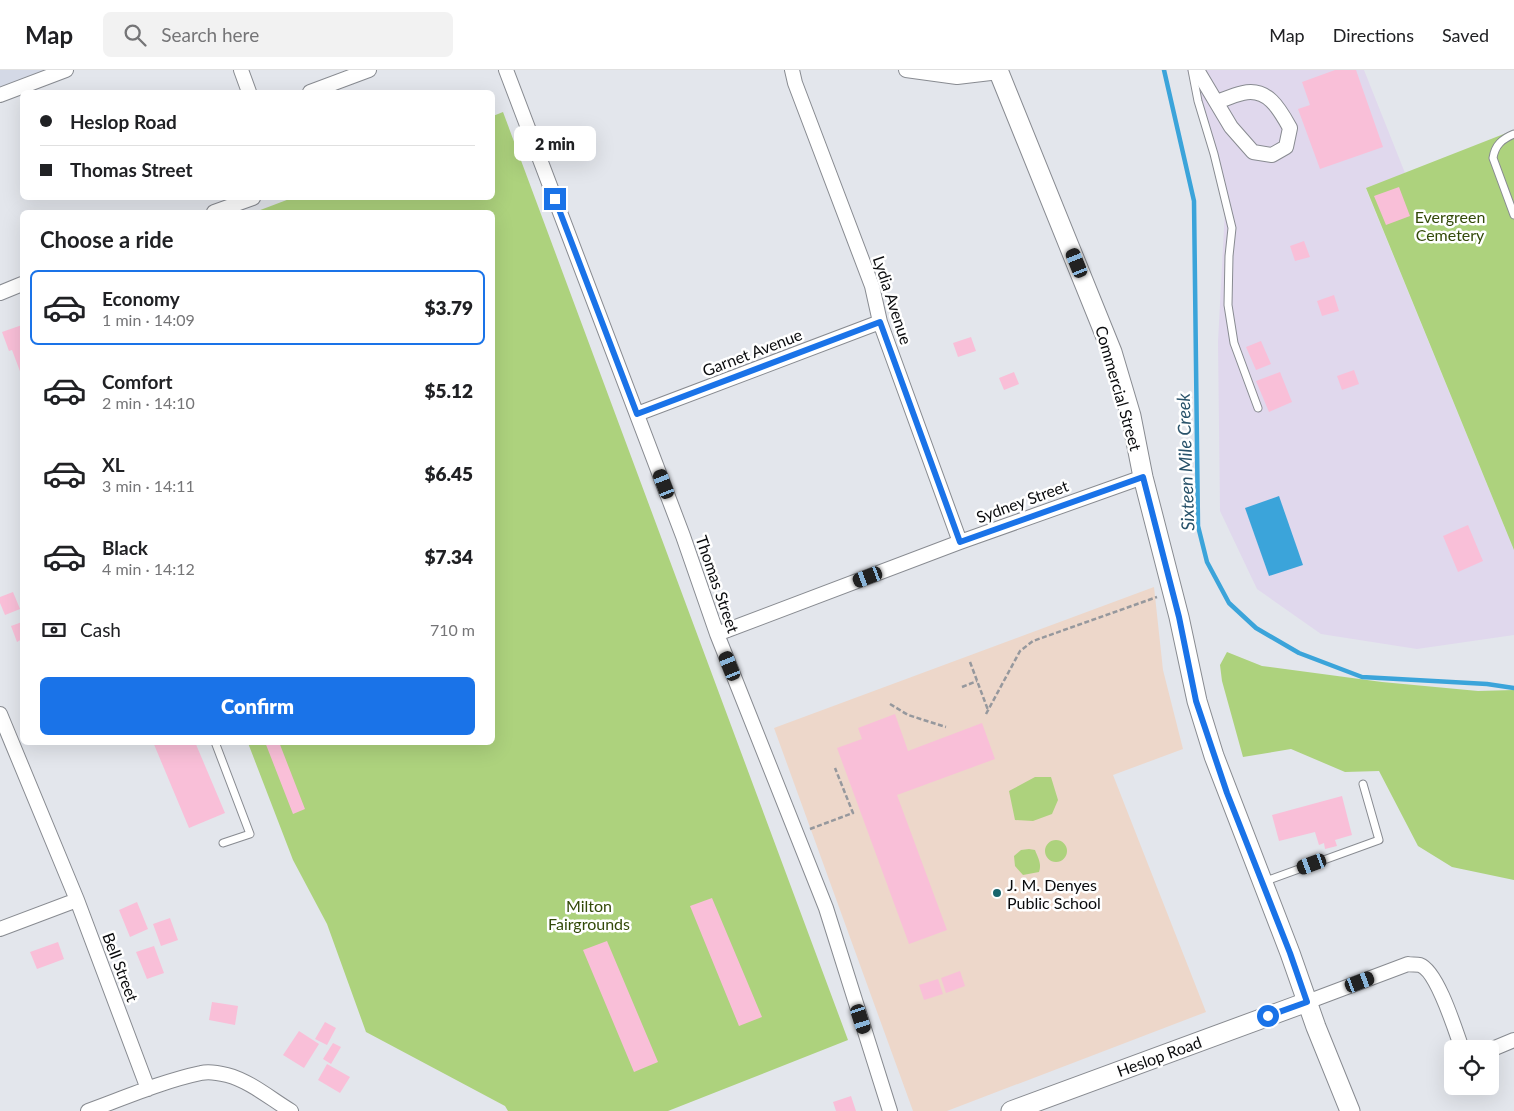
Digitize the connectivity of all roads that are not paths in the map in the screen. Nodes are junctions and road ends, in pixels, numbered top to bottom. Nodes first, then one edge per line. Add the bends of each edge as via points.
1 (66, 70) edge
2 (241, 70) edge
3 (369, 70) edge
4 (506, 70) edge
5 (792, 70) edge
6 (906, 70) edge
7 (1192, 70) edge
8 (1197, 70) edge
9 (999, 71) edge
10 (248, 90) edge
11 (315, 90) edge
12 (0, 95) edge
13 (1216, 102) junction
14 (1514, 134) edge
15 (247, 200) edge
16 (220, 210) edge
17 (1514, 215) edge
18 (20, 285) edge
19 (0, 293) edge
20 (880, 322) junction
21 (1258, 408) dead end
22 (637, 414) junction
23 (1143, 477) junction
24 (960, 542) junction
25 (717, 634) junction
26 (0, 714) edge
27 (216, 745) edge
28 (1363, 784) dead end
29 (223, 843) dead end
30 (1262, 882) junction
31 (77, 900) junction
32 (0, 929) edge
33 (1307, 1002) junction
34 (1459, 1040) edge
35 (1514, 1040) edge
36 (1499, 1046) edge
37 (148, 1089) junction
38 (88, 1111) edge
39 (291, 1111) edge
40 (890, 1111) edge
41 (1011, 1111) edge
42 (1350, 1111) edge

1 - 12 street
2 - 10 street
3 - 11 street
4 - 22 street, Thomas Street
5 - 20 street, Lydia Avenue via 872,286
6 - 9 street via 956,77
7 - 21 lane via 1232,228 1228,305 1234,343
8 - 13 street
9 - 23 street, Commercial Street via 1112,352 1131,416
13 - 13 street via 1253,152 1272,155 1286,146 1290,128 1276,104 1261,94 1245,92
14 - 17 lane via 1499,142 1493,158
15 - 16 street
18 - 19 street
20 - 22 street, Garnet Avenue
20 - 24 street, Lydia Avenue
22 - 25 street, Thomas Street
23 - 24 street, Sydney Street
23 - 30 street, Commercial Street via 1196,701
24 - 25 street, Sydney Street
25 - 40 street, Thomas Street via 826,908
26 - 31 street, Bell Street
27 - 29 lane via 250,834
28 - 30 lane via 1379,840
30 - 33 street, Commercial Street
31 - 32 street
31 - 37 street, Bell Street
33 - 34 street via 1408,964 1421,965 1432,976
33 - 41 street, Heslop Road
33 - 42 street, Commercial Street
35 - 36 street
37 - 38 street
37 - 39 street via 202,1072 217,1072 245,1083

